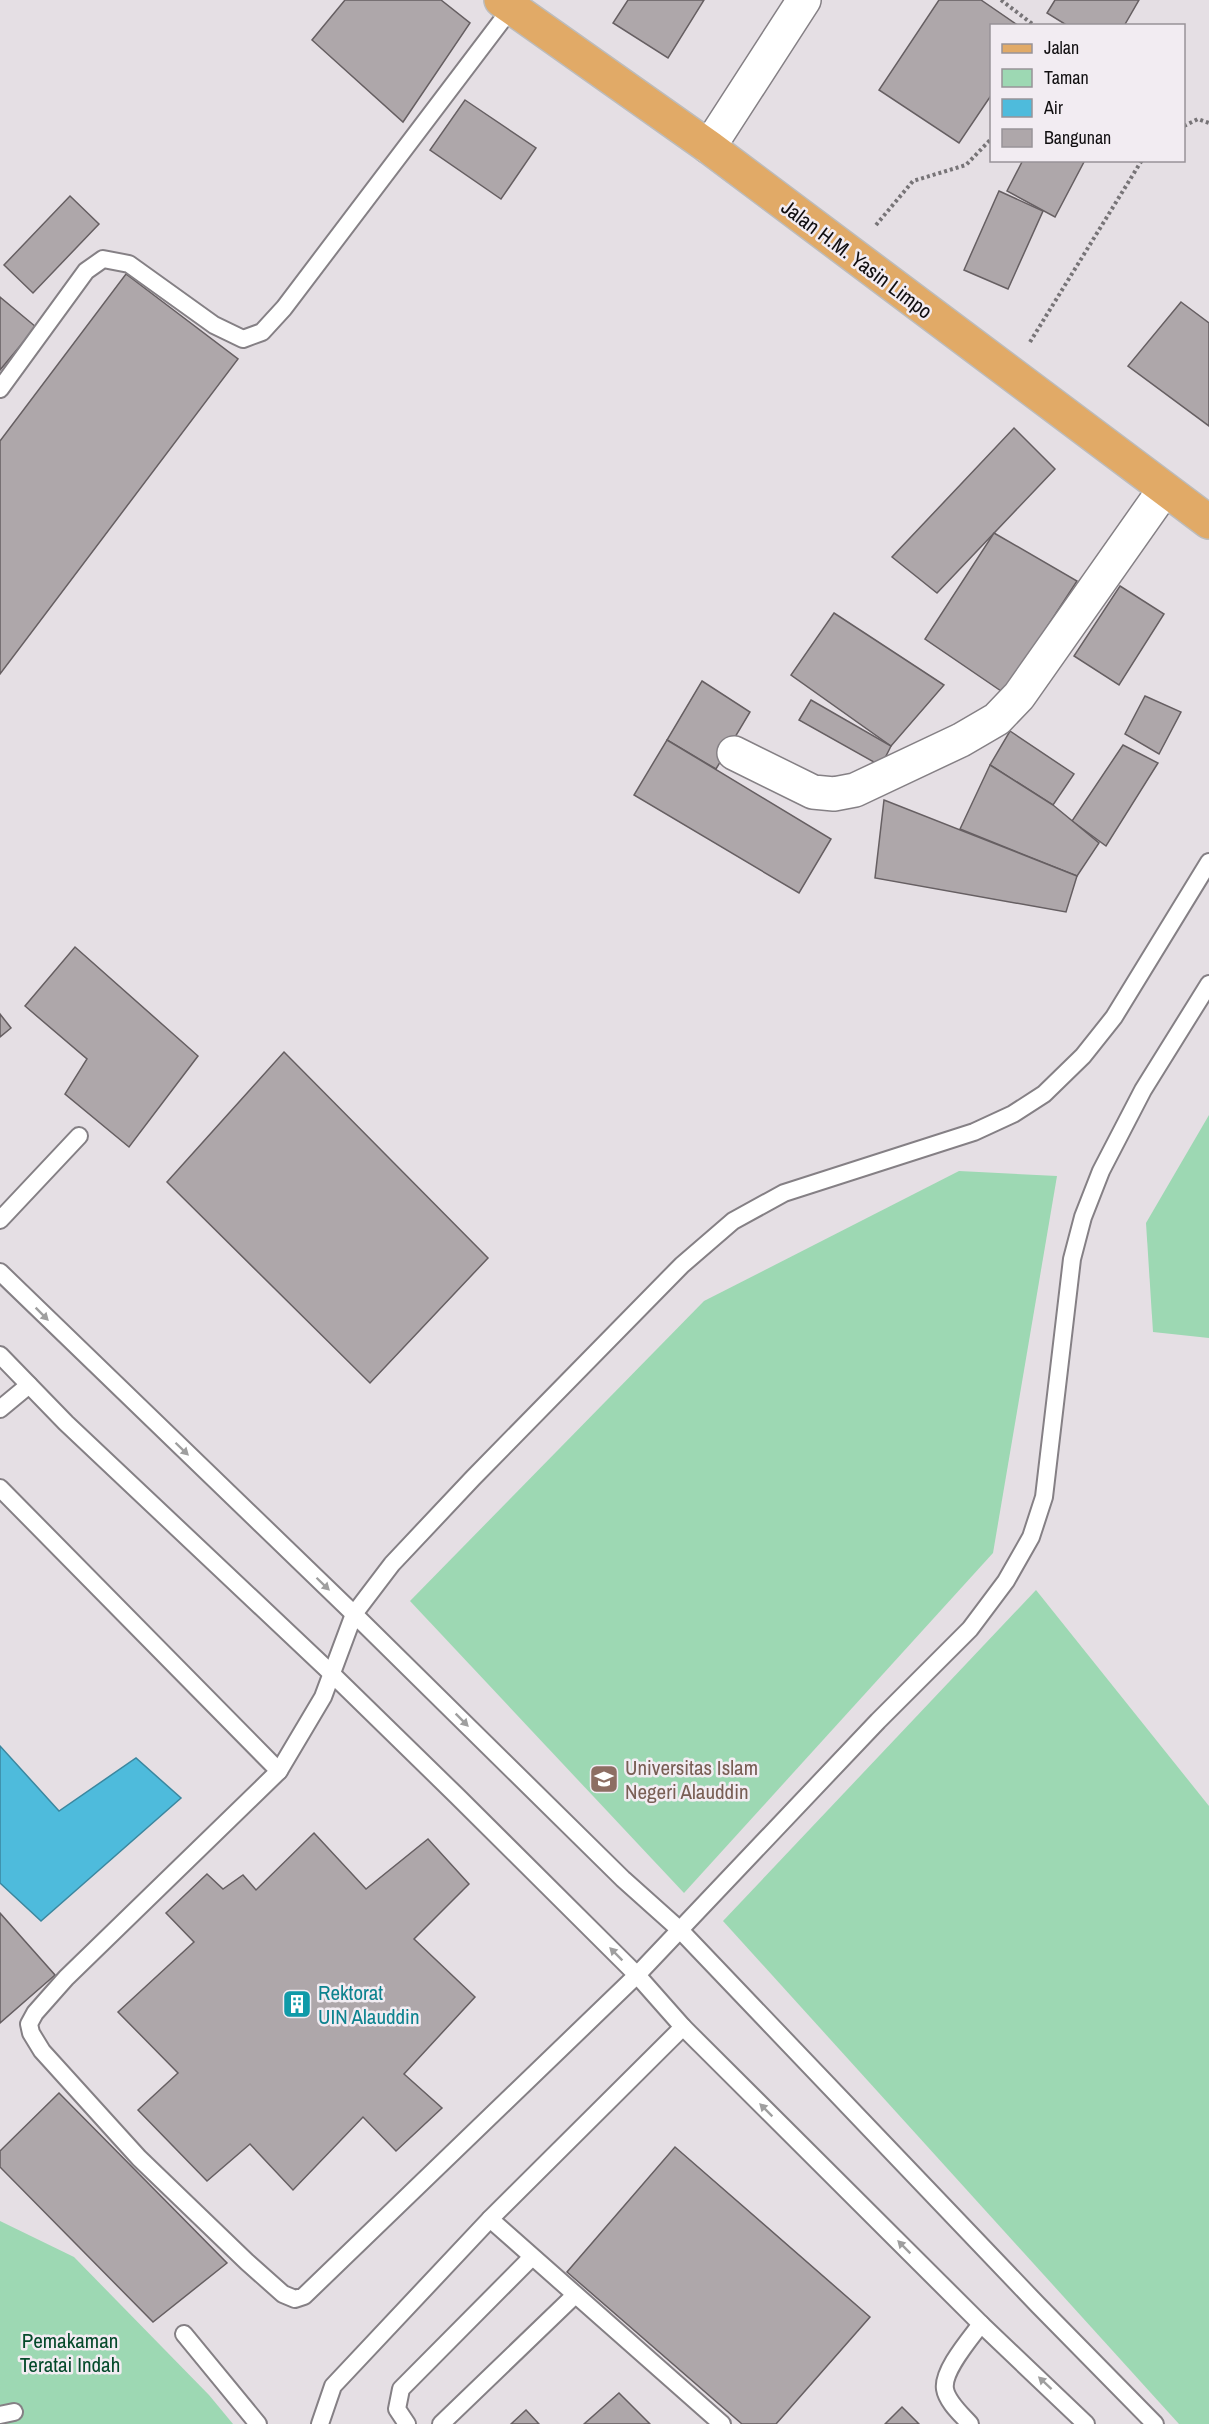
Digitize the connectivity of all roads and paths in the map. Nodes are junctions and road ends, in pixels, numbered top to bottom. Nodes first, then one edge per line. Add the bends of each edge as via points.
1 (804, 0) edge
2 (1001, 0) edge
3 (507, 4) edge
4 (1032, 24) edge
5 (1209, 123) edge
6 (1185, 126) edge
7 (990, 140) edge
8 (709, 147) junction
9 (1141, 162) edge
10 (851, 255) junction
11 (1011, 373) junction
12 (0, 389) edge
13 (1164, 490) junction
14 (1209, 522) edge
15 (734, 753) dead end
16 (1209, 862) edge
17 (1209, 984) edge
18 (79, 1136) dead end
19 (0, 1220) edge
20 (0, 1272) edge
21 (0, 1356) edge
22 (29, 1385) junction
23 (0, 1409) edge
24 (0, 1488) edge
25 (354, 1614) junction
26 (331, 1673) junction
27 (279, 1771) junction
28 (680, 1930) junction
29 (637, 1975) junction
30 (682, 2027) junction
31 (490, 2219) junction
32 (532, 2257) junction
33 (574, 2295) junction
34 (981, 2324) junction
35 (184, 2334) dead end
36 (258, 2424) edge
37 (320, 2424) edge
38 (407, 2424) edge
39 (441, 2424) edge
40 (722, 2424) edge
41 (970, 2424) edge
42 (1086, 2424) edge
43 (1155, 2424) edge

1 - 8 street
2 - 4 path
3 - 8 main road, Jalan H.M. Yasin Limpo
3 - 12 lane via 284,308 262,332 243,339 214,325 129,264 103,258 86,271
5 - 6 path via 1198,120
7 - 10 path via 966,165 913,181
8 - 10 main road, Jalan H.M. Yasin Limpo
9 - 11 path
10 - 11 main road, Jalan H.M. Yasin Limpo
11 - 13 main road, Jalan H.M. Yasin Limpo
13 - 14 main road, Jalan H.M. Yasin Limpo
13 - 15 street via 1019,696 997,719 855,790 834,794 813,792
16 - 25 lane via 1114,1017 1083,1056 1044,1094 974,1132 784,1193 733,1221 682,1265 473,1478 392,1564
17 - 28 lane via 1143,1090 1101,1171 1083,1217 1072,1259 1044,1497 1030,1537 1006,1581 970,1629
18 - 19 lane
20 -> 25 lane
21 - 22 lane
22 - 23 lane
22 - 26 lane
24 - 27 lane
25 - 26 lane
25 -> 28 lane via 623,1879
26 - 27 lane via 323,1698
29 -> 26 lane
27 - 29 lane via 66,1978 29,2024 42,2050 139,2158 283,2294 295,2299 304,2296
28 - 29 lane
28 - 43 lane
29 - 30 lane
30 - 31 lane
34 -> 30 lane
31 - 32 lane
31 - 37 lane via 333,2386
32 - 33 lane
32 - 38 lane via 401,2389 397,2409
33 - 39 lane
33 - 40 lane
34 - 41 lane via 948,2371 945,2389
42 -> 34 lane
35 - 36 lane

